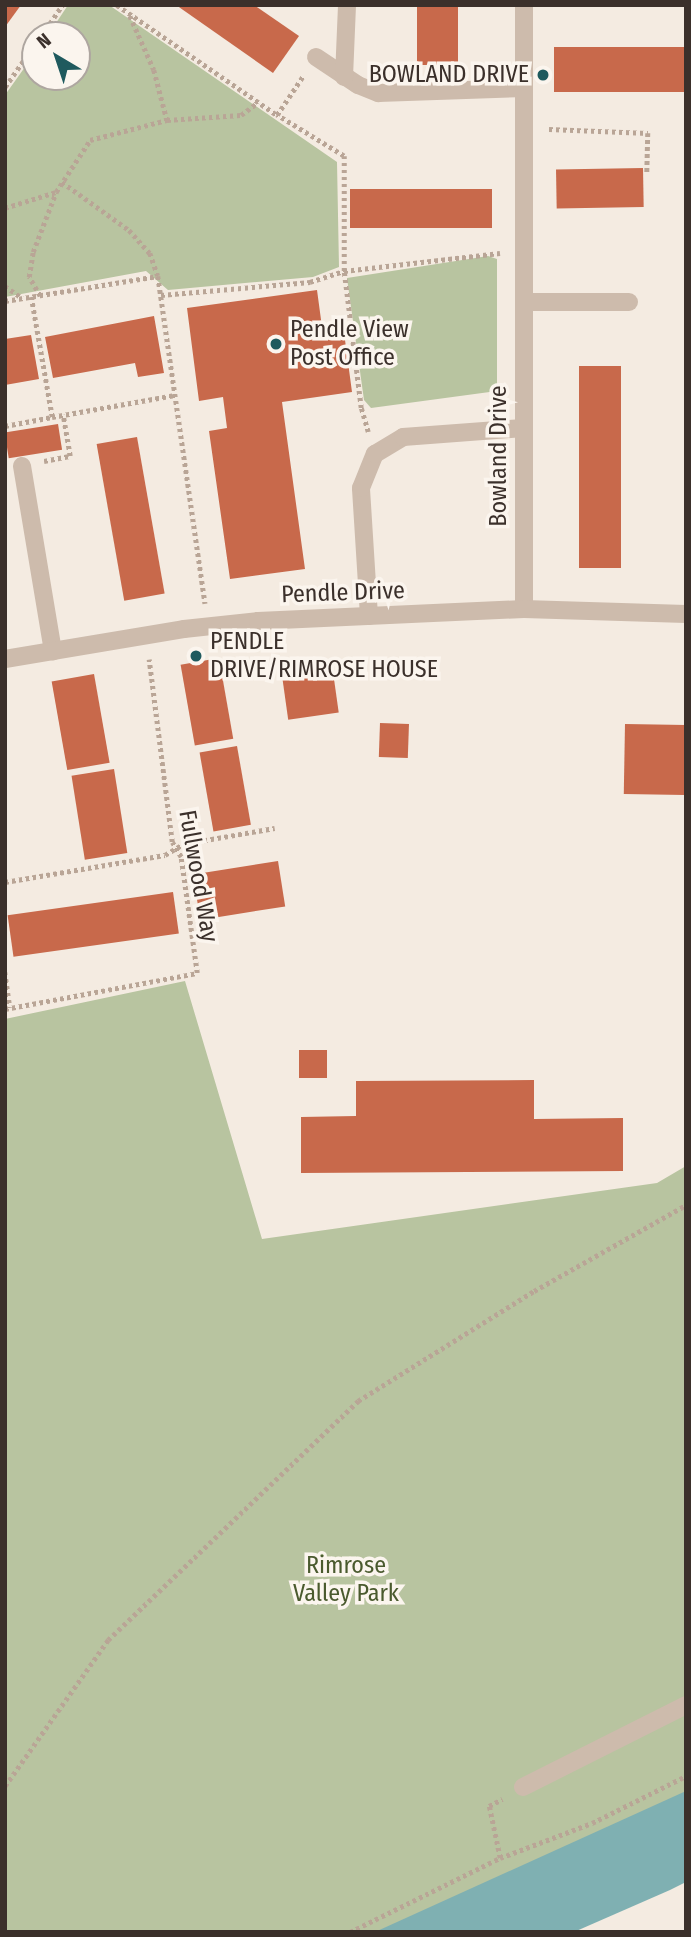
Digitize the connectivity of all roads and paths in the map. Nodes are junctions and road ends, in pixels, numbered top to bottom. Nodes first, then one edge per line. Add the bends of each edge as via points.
1 (62, 5) edge
2 (117, 5) edge
3 (347, 5) edge
4 (524, 5) edge
5 (129, 13) junction
6 (51, 21) edge
7 (316, 57) joint
8 (21, 64) edge
9 (344, 76) junction
10 (5, 87) edge
11 (524, 88) junction
12 (258, 102) junction
13 (277, 115) junction
14 (167, 120) junction
15 (524, 128) junction
16 (648, 173) dead end
17 (62, 182) junction
18 (56, 192) junction
19 (5, 208) edge
20 (526, 253) junction
21 (344, 271) junction
22 (158, 276) junction
23 (5, 286) edge
24 (161, 295) junction
25 (40, 296) junction
26 (31, 297) junction
27 (23, 298) junction
28 (5, 301) edge
29 (524, 302) junction
30 (629, 302) dead end
31 (175, 395) junction
32 (63, 415) junction
33 (52, 416) junction
34 (5, 426) edge
35 (524, 428) junction
36 (375, 454) junction
37 (22, 466) joint
38 (524, 609) junction
39 (686, 614) edge
40 (369, 616) junction
41 (208, 625) junction
42 (146, 635) junction
43 (53, 651) junction
44 (5, 659) edge
45 (275, 828) dead end
46 (175, 848) junction
47 (5, 882) edge
48 (5, 972) edge
49 (8, 1009) edge
50 (686, 1205) edge
51 (686, 1705) edge
52 (686, 1776) edge
53 (5, 1786) edge
54 (523, 1787) joint
55 (500, 1858) junction
56 (350, 1932) edge

1 - 6 path
2 - 5 path
3 - 9 street
4 - 11 street, Bowland Drive
5 - 12 path
5 - 14 path via 153,70
7 - 9 street
7 - 13 path
8 - 10 path
9 - 11 street via 378,93
11 - 15 street, Bowland Drive
12 - 13 path
12 - 14 path via 241,115
13 - 21 path via 344,156
14 - 17 path via 90,141
15 - 16 path via 648,132
15 - 20 street, Bowland Drive
17 - 18 path
17 - 22 path via 129,230 150,253
18 - 19 path
18 - 25 path via 30,267 29,277
20 - 21 path
20 - 29 street, Bowland Drive
21 - 24 path via 310,282
21 - 36 path via 361,408
22 - 24 path
22 - 25 path
23 - 27 path
24 - 31 path
25 - 26 path
26 - 27 path
26 - 33 path
27 - 28 path
29 - 30 street
29 - 35 street, Bowland Drive
31 - 32 path
31 - 41 path
32 - 33 path
32 - 37 path via 70,456
33 - 34 path
35 - 36 street via 403,437
35 - 38 street, Bowland Drive
36 - 40 street via 361,488
37 - 43 street
38 - 39 street, Pendle Drive
38 - 40 street, Pendle Drive
40 - 41 street, Pendle Drive
41 - 42 street, Pendle Drive
42 - 43 street, Pendle Drive
42 - 46 path, Fullwood Way
43 - 44 street, Pendle Drive
45 - 46 path
46 - 47 path via 165,855
46 - 49 path, Fullwood Way via 181,858 197,972
48 - 49 path
50 - 53 path via 534,1291 358,1401 108,1640
51 - 54 street
52 - 55 path via 592,1823
54 - 55 path via 489,1806
55 - 56 path

